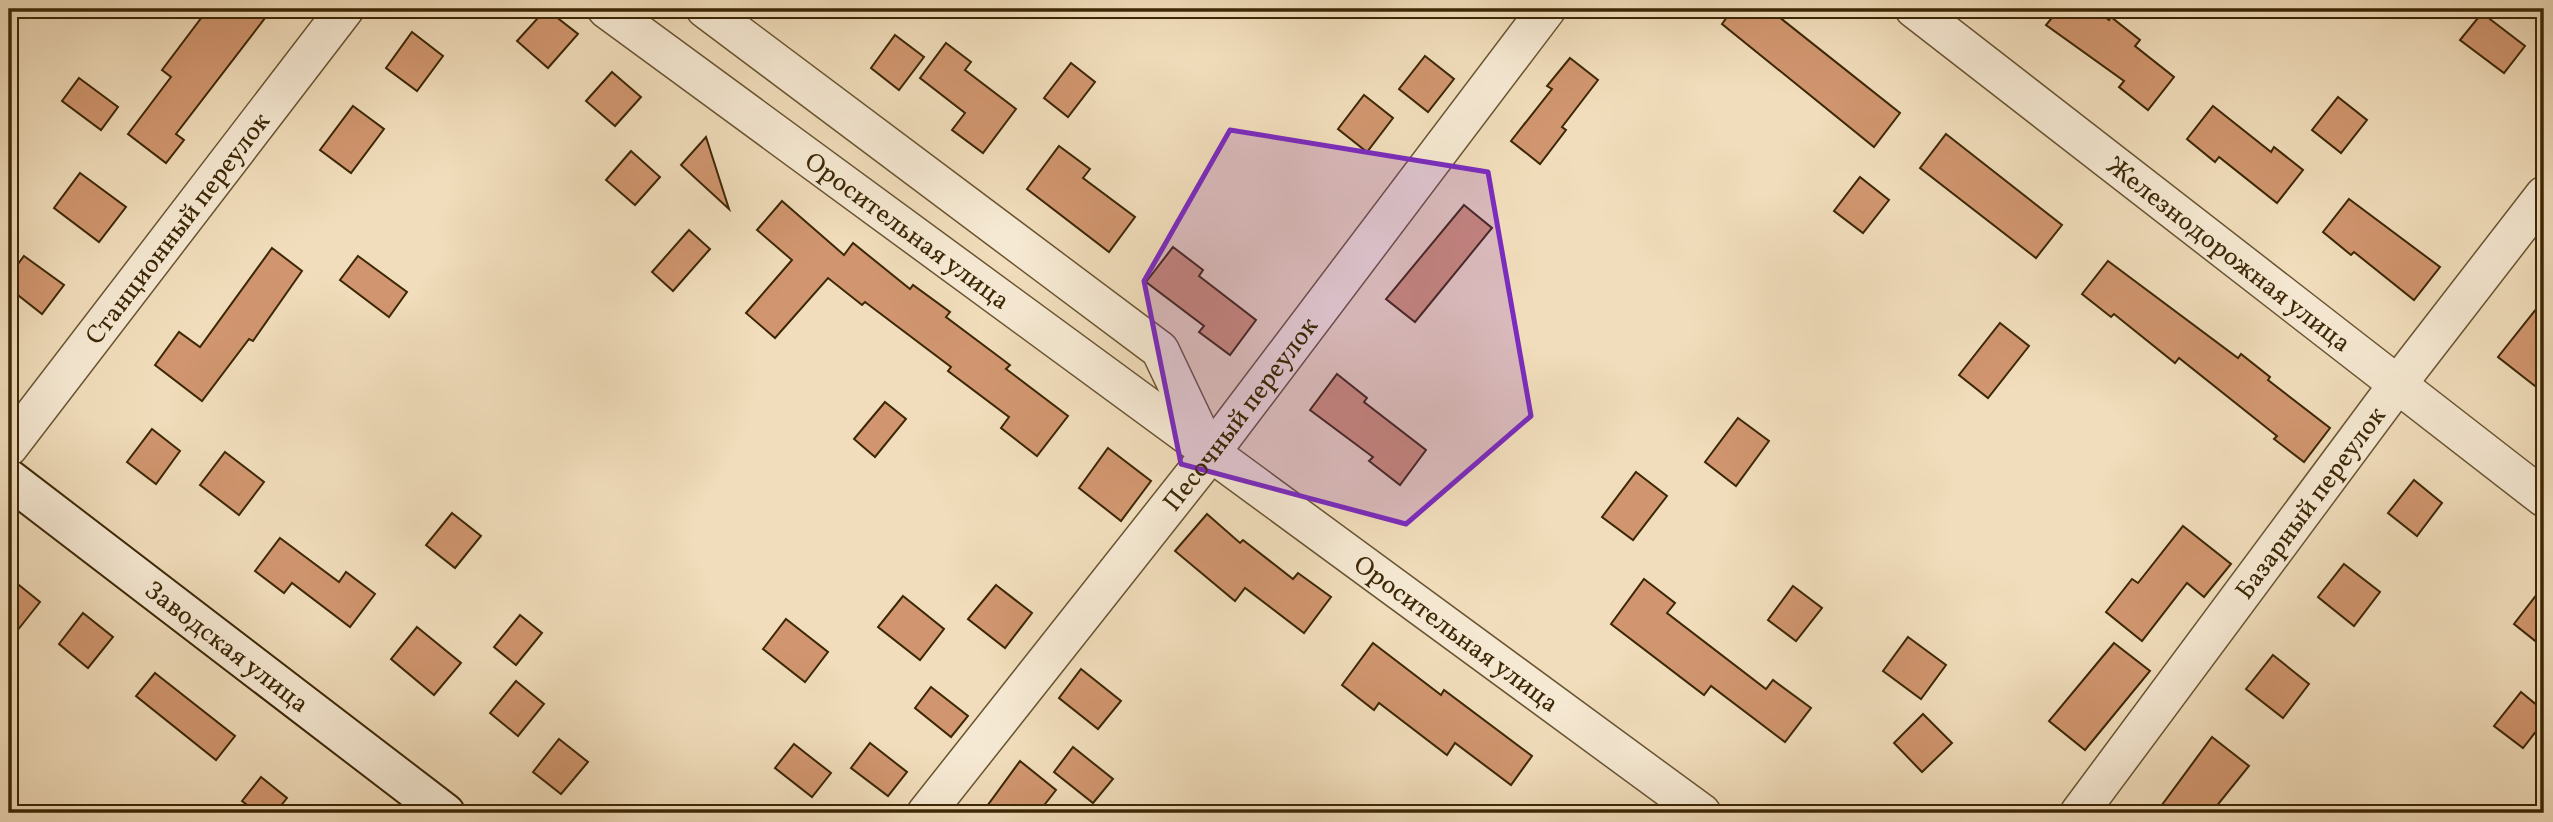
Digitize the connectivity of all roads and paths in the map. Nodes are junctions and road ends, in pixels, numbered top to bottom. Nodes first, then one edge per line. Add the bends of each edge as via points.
1 (345, 9) edge
2 (606, 9) edge
3 (705, 9) edge
4 (1547, 9) edge
5 (1914, 9) edge
6 (2544, 195) edge
7 (2397, 385) junction
8 (9, 447) edge
9 (1210, 454) junction
10 (9, 479) edge
11 (2544, 498) edge
12 (445, 813) edge
13 (926, 813) edge
14 (1702, 813) edge
15 (2079, 813) edge

1 - 8 street, Станционный переулок
2 - 9 street, Оросительная улица
3 - 9 street, Оросительная улица via 1160,350
4 - 9 street, Песочный переулок
5 - 7 street, Железнодорожная улица
6 - 7 street, Базарный переулок
7 - 11 street, Железнодорожная улица
7 - 15 street, Базарный переулок
9 - 13 street, Песочный переулок
9 - 14 street, Оросительная улица
10 - 12 main road, Заводская улица

